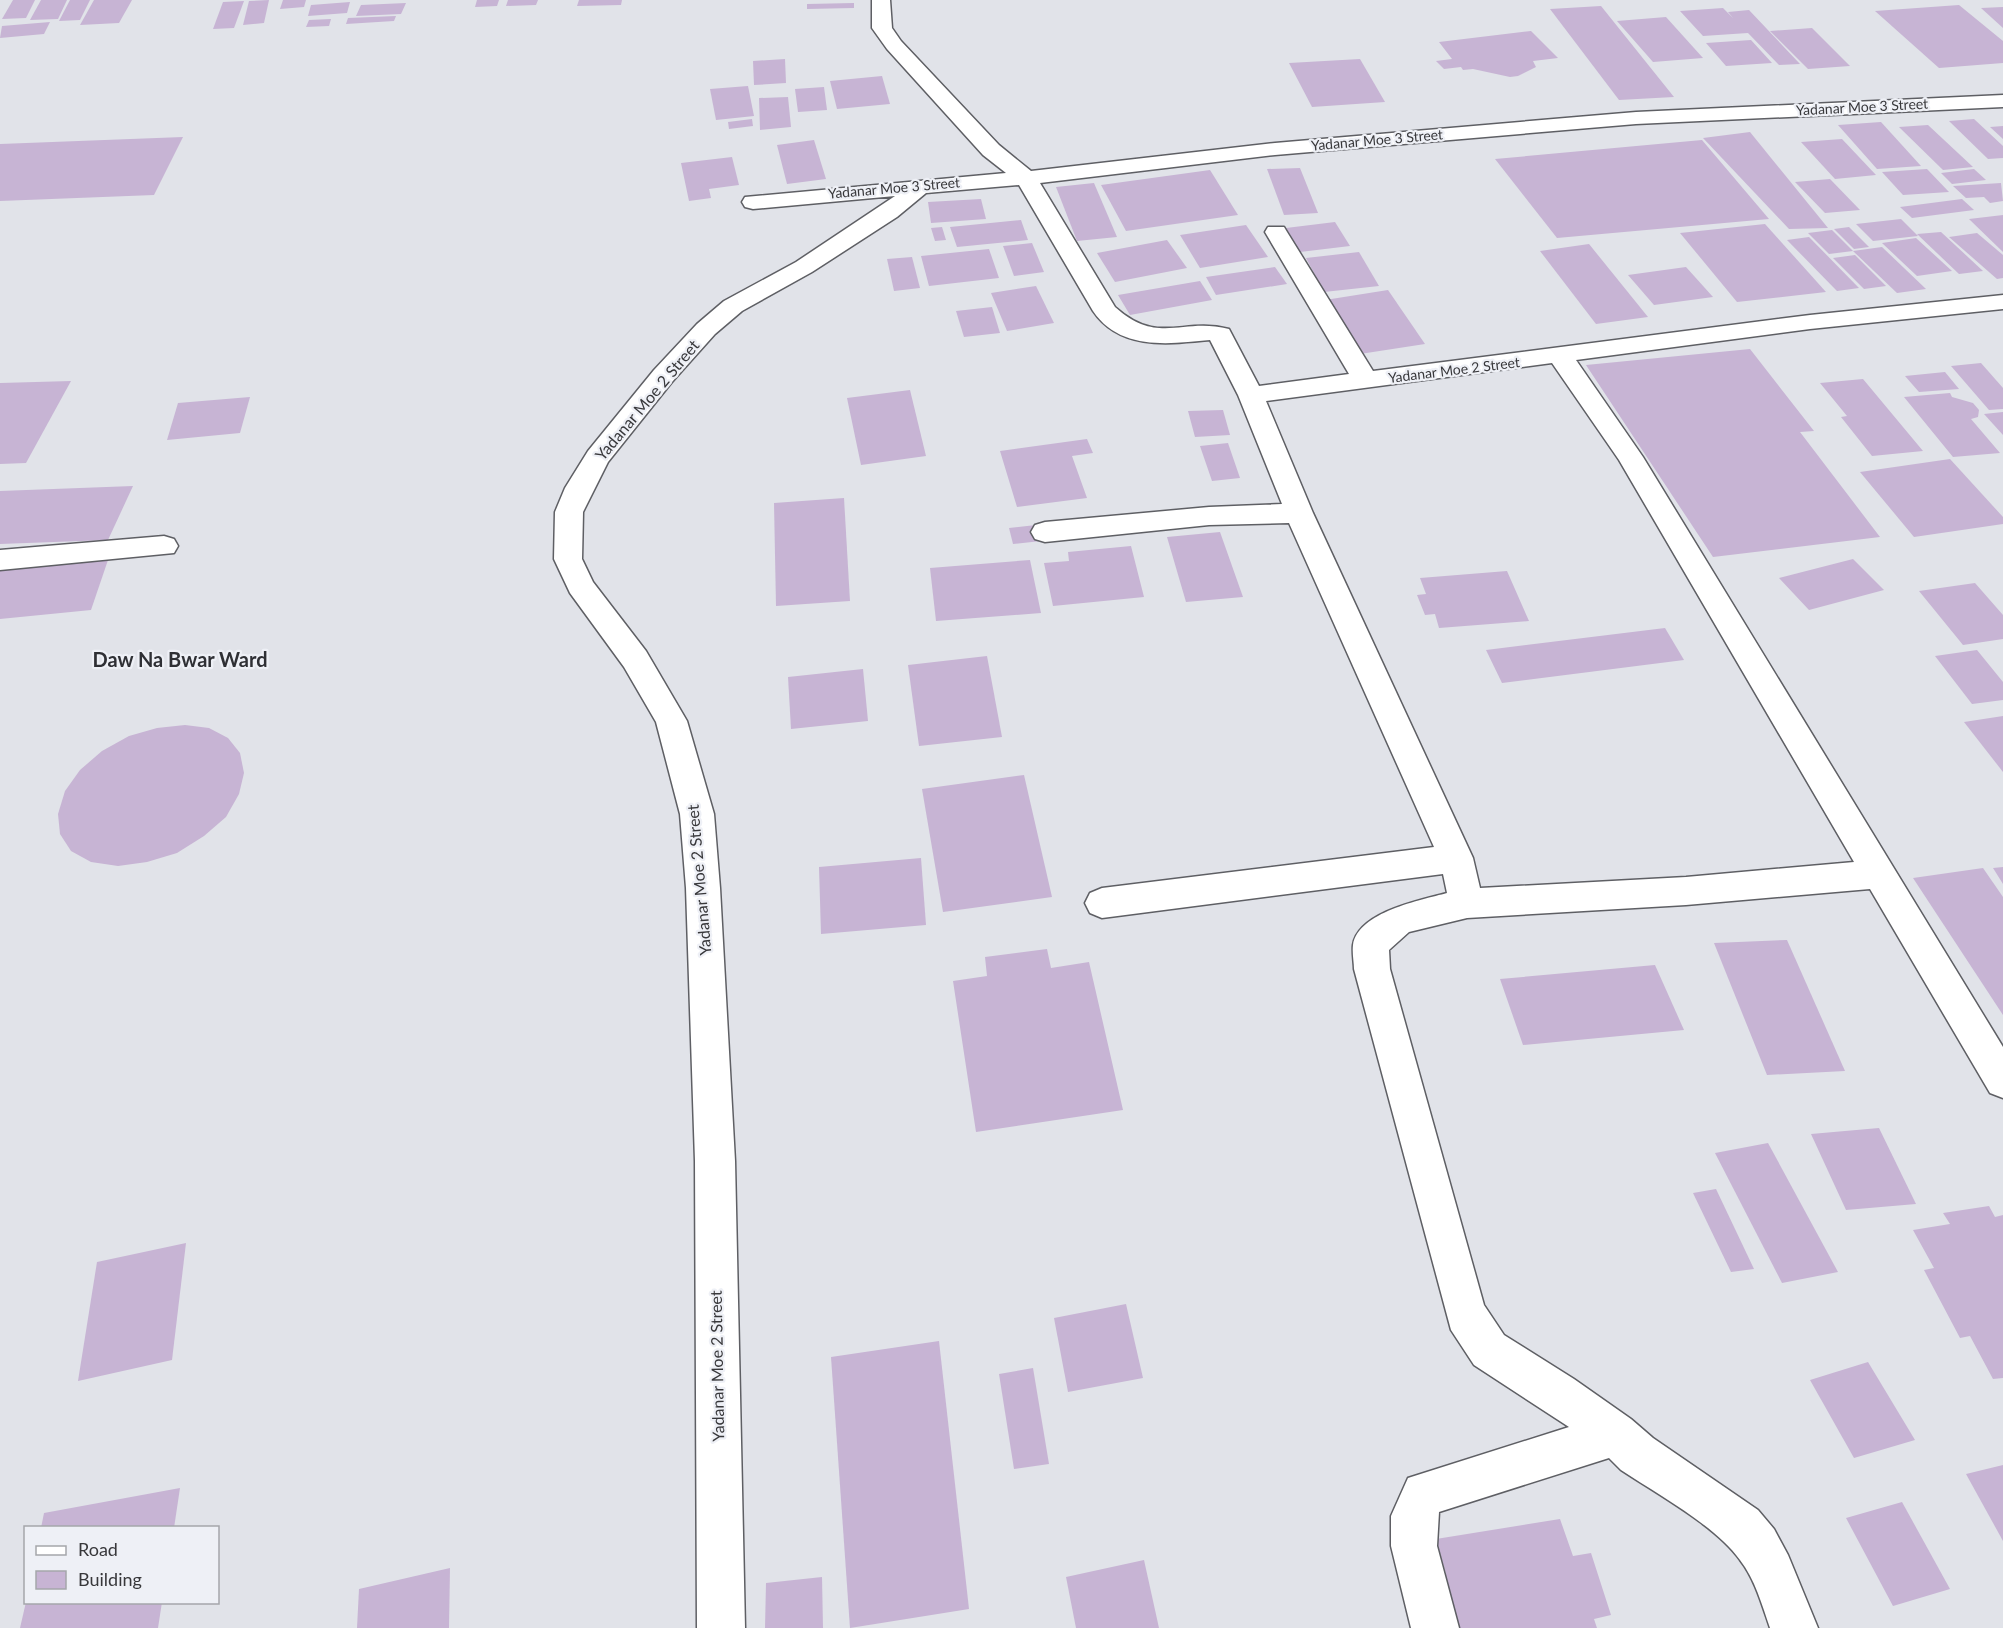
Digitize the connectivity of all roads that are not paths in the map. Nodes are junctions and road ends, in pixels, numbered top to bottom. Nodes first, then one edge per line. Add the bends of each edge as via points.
1 (881, 0) edge
2 (2001, 103) edge
3 (1026, 178) junction
4 (922, 186) junction
5 (753, 202) dead end
6 (1276, 232) dead end
7 (2003, 302) edge
8 (1560, 356) junction
9 (1366, 381) junction
10 (1251, 395) junction
11 (1299, 513) junction
12 (1045, 532) dead end
13 (164, 546) dead end
14 (0, 560) edge
15 (1456, 858) junction
16 (1880, 874) junction
17 (1102, 903) dead end
18 (1467, 903) junction
19 (2003, 1082) edge
20 (1616, 1434) junction
21 (721, 1628) edge
22 (1435, 1628) edge
23 (1794, 1628) edge

1 - 3 street via 882,28 894,45 991,150
2 - 3 street, Yadanar Moe 3 Street via 1636,117 1275,149
3 - 4 street, Yadanar Moe 3 Street
3 - 10 street via 1105,311 1116,323 1126,331 1146,336 1220,334
4 - 5 street, Yadanar Moe 3 Street
4 - 21 street, Yadanar Moe 2 Street via 804,267 733,306 706,329 597,457 569,512 568,559 671,721 697,814 714,1161
6 - 9 street
7 - 8 street, Yadanar Moe 2 Street via 1810,322
8 - 9 street, Yadanar Moe 2 Street
8 - 16 street via 1630,457
9 - 10 street, Yadanar Moe 2 Street
10 - 11 street
11 - 12 street via 1209,516
11 - 15 street
13 - 14 street
15 - 17 street
15 - 18 street
16 - 18 street via 1686,891
16 - 19 street
18 - 20 street via 1399,920 1371,944 1372,969 1466,1315 1489,1350
20 - 22 street via 1424,1494 1414,1516 1414,1546
20 - 23 street via 1637,1454 1743,1526 1772,1571

